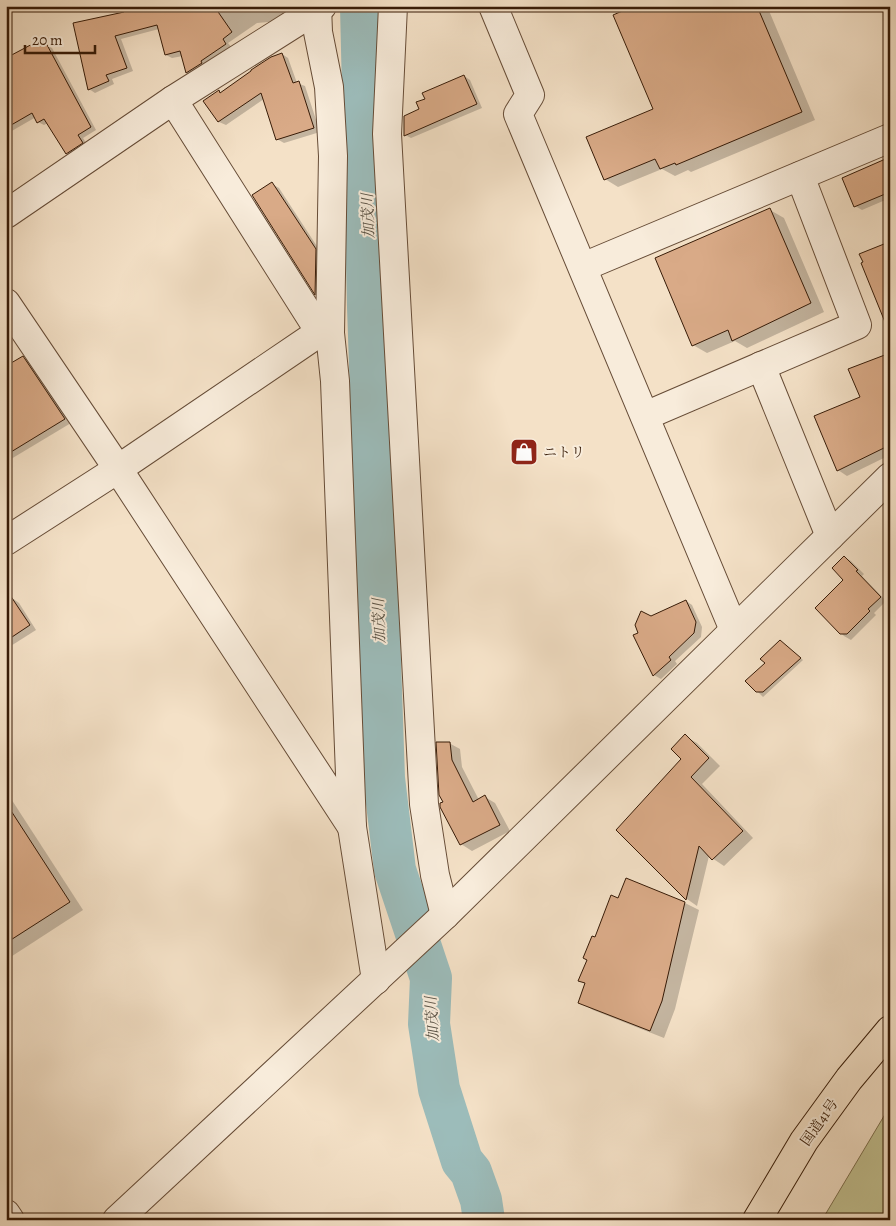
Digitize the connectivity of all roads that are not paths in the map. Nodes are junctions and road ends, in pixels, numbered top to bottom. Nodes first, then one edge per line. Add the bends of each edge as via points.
1 (393, 6) edge
2 (493, 6) edge
3 (319, 7) edge
4 (173, 100) junction
5 (890, 138) edge
6 (800, 176) junction
7 (6, 214) edge
8 (584, 268) junction
9 (6, 303) edge
10 (325, 332) junction
11 (761, 366) junction
12 (645, 416) junction
13 (118, 469) junction
14 (890, 477) edge
15 (830, 536) junction
16 (6, 541) edge
17 (734, 630) junction
18 (352, 827) junction
19 (445, 915) junction
20 (376, 980) junction
21 (890, 1030) edge
22 (890, 1056) edge
23 (6, 1214) edge
24 (10, 1220) edge
25 (117, 1220) edge
26 (757, 1220) edge
27 (776, 1220) edge

1 - 19 street via 387,134 423,794 435,875
2 - 8 street via 530,95 518,114
3 - 4 street
3 - 10 street via 318,32 329,87 333,156
4 - 7 street
4 - 10 street
5 - 6 street
6 - 8 street
6 - 11 street via 857,325
8 - 12 street
9 - 13 street
10 - 13 street
10 - 18 street via 336,401
11 - 12 street
11 - 15 street
12 - 17 street
13 - 16 street
13 - 18 street
14 - 15 street
15 - 17 street
17 - 19 street
18 - 20 street
19 - 20 street
20 - 25 street
21 - 26 highway, 国道41号 via 804,1141
22 - 27 highway, 国道41号 via 818,1154
23 - 24 street

